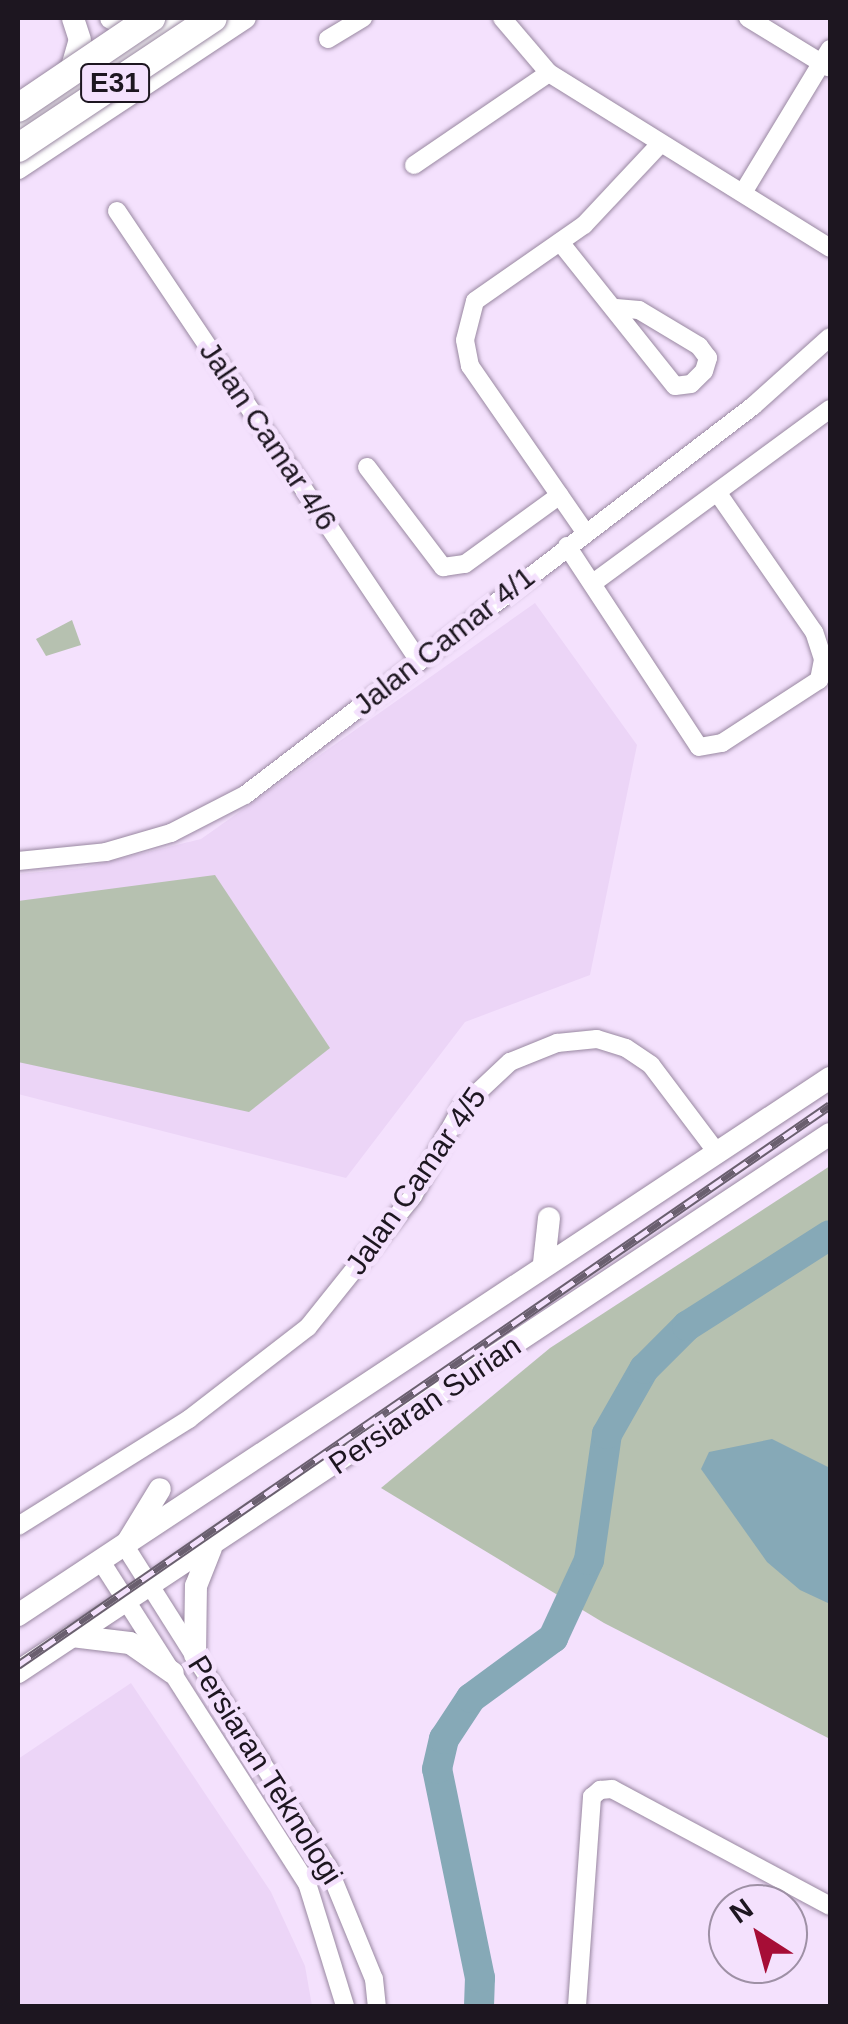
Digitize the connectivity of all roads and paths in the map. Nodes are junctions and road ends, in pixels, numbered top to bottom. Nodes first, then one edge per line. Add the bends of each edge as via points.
1 (74, 18) edge
2 (102, 18) edge
3 (111, 18) edge
4 (155, 18) edge
5 (180, 18) edge
6 (213, 18) edge
7 (222, 18) edge
8 (245, 18) edge
9 (363, 18) edge
10 (502, 18) edge
11 (748, 18) edge
12 (328, 40) dead end
13 (828, 60) edge
14 (121, 62) junction
15 (549, 73) junction
16 (18, 108) edge
17 (18, 122) edge
18 (660, 144) junction
19 (18, 152) edge
20 (414, 165) dead end
21 (18, 168) edge
22 (744, 192) junction
23 (117, 210) dead end
24 (560, 242) junction
25 (830, 248) edge
26 (616, 308) junction
27 (830, 337) edge
28 (830, 409) edge
29 (366, 467) dead end
30 (560, 495) junction
31 (720, 496) junction
32 (585, 532) junction
33 (567, 546) junction
34 (593, 583) junction
35 (419, 661) junction
36 (18, 861) edge
37 (830, 1078) edge
38 (830, 1134) edge
39 (718, 1154) junction
40 (549, 1218) dead end
41 (544, 1264) junction
42 (160, 1489) dead end
43 (18, 1526) edge
44 (212, 1545) junction
45 (126, 1546) junction
46 (102, 1563) junction
47 (151, 1586) junction
48 (127, 1602) junction
49 (18, 1615) edge
50 (72, 1636) junction
51 (195, 1655) junction
52 (18, 1672) edge
53 (173, 1673) junction
54 (830, 1906) edge
55 (345, 2006) edge
56 (377, 2006) edge
57 (577, 2006) edge

1 - 14 street
1 - 17 main road via 80,40 69,76
2 - 14 street
3 - 4 main road via 132,26
4 - 16 highway, E31, bridge
5 - 14 main road
6 - 19 highway, E31, bridge
7 - 14 main road via 154,63
8 - 21 main road
9 - 12 street
10 - 15 street
11 - 13 street
13 - 22 street
14 - 17 main road
14 - 19 main road via 102,96
15 - 18 street
15 - 20 street
18 - 22 street
18 - 24 street via 610,202
22 - 25 street
23 - 35 street, Jalan Camar 4/6
24 - 26 street
24 - 30 street via 475,301 465,340 470,366
26 - 26 street via 674,386 691,384 704,370 708,358 699,346 639,310
27 - 32 street, Jalan Camar 4/1 via 753,406
28 - 31 street
29 - 30 street via 443,567 465,564
30 - 32 street
31 - 34 street
31 - 34 street via 814,632 823,668 807,689 722,743 698,746
32 - 33 street, Jalan Camar 4/1
33 - 34 street
33 - 35 street, Jalan Camar 4/1
35 - 36 street, Jalan Camar 4/1 via 245,795 210,814 106,852
37 - 39 main road, Persiaran Surian
38 - 44 main road, Persiaran Surian
39 - 41 main road, Persiaran Surian
39 - 43 street, Jalan Camar 4/5 via 651,1065 626,1048 597,1039 557,1043 510,1062 462,1107 413,1196 308,1327 188,1419
40 - 41 main road
41 - 45 main road, Persiaran Surian
42 - 45 main road
44 - 47 main road, Persiaran Surian
44 - 51 main road via 196,1586
45 - 46 main road, Persiaran Surian
45 - 47 street, Persiaran Teknologi
46 - 48 street, Persiaran Teknologi
46 - 49 main road, Persiaran Surian
47 - 48 main road, Persiaran Surian
47 - 51 street, Persiaran Teknologi
48 - 50 main road, Persiaran Surian
48 - 53 street, Persiaran Teknologi
50 - 52 main road, Persiaran Surian
50 - 53 main road via 130,1643
51 - 56 street, Persiaran Teknologi via 328,1867 374,1979
53 - 55 street, Persiaran Teknologi via 307,1883
54 - 57 street via 612,1789 600,1790 592,1796

